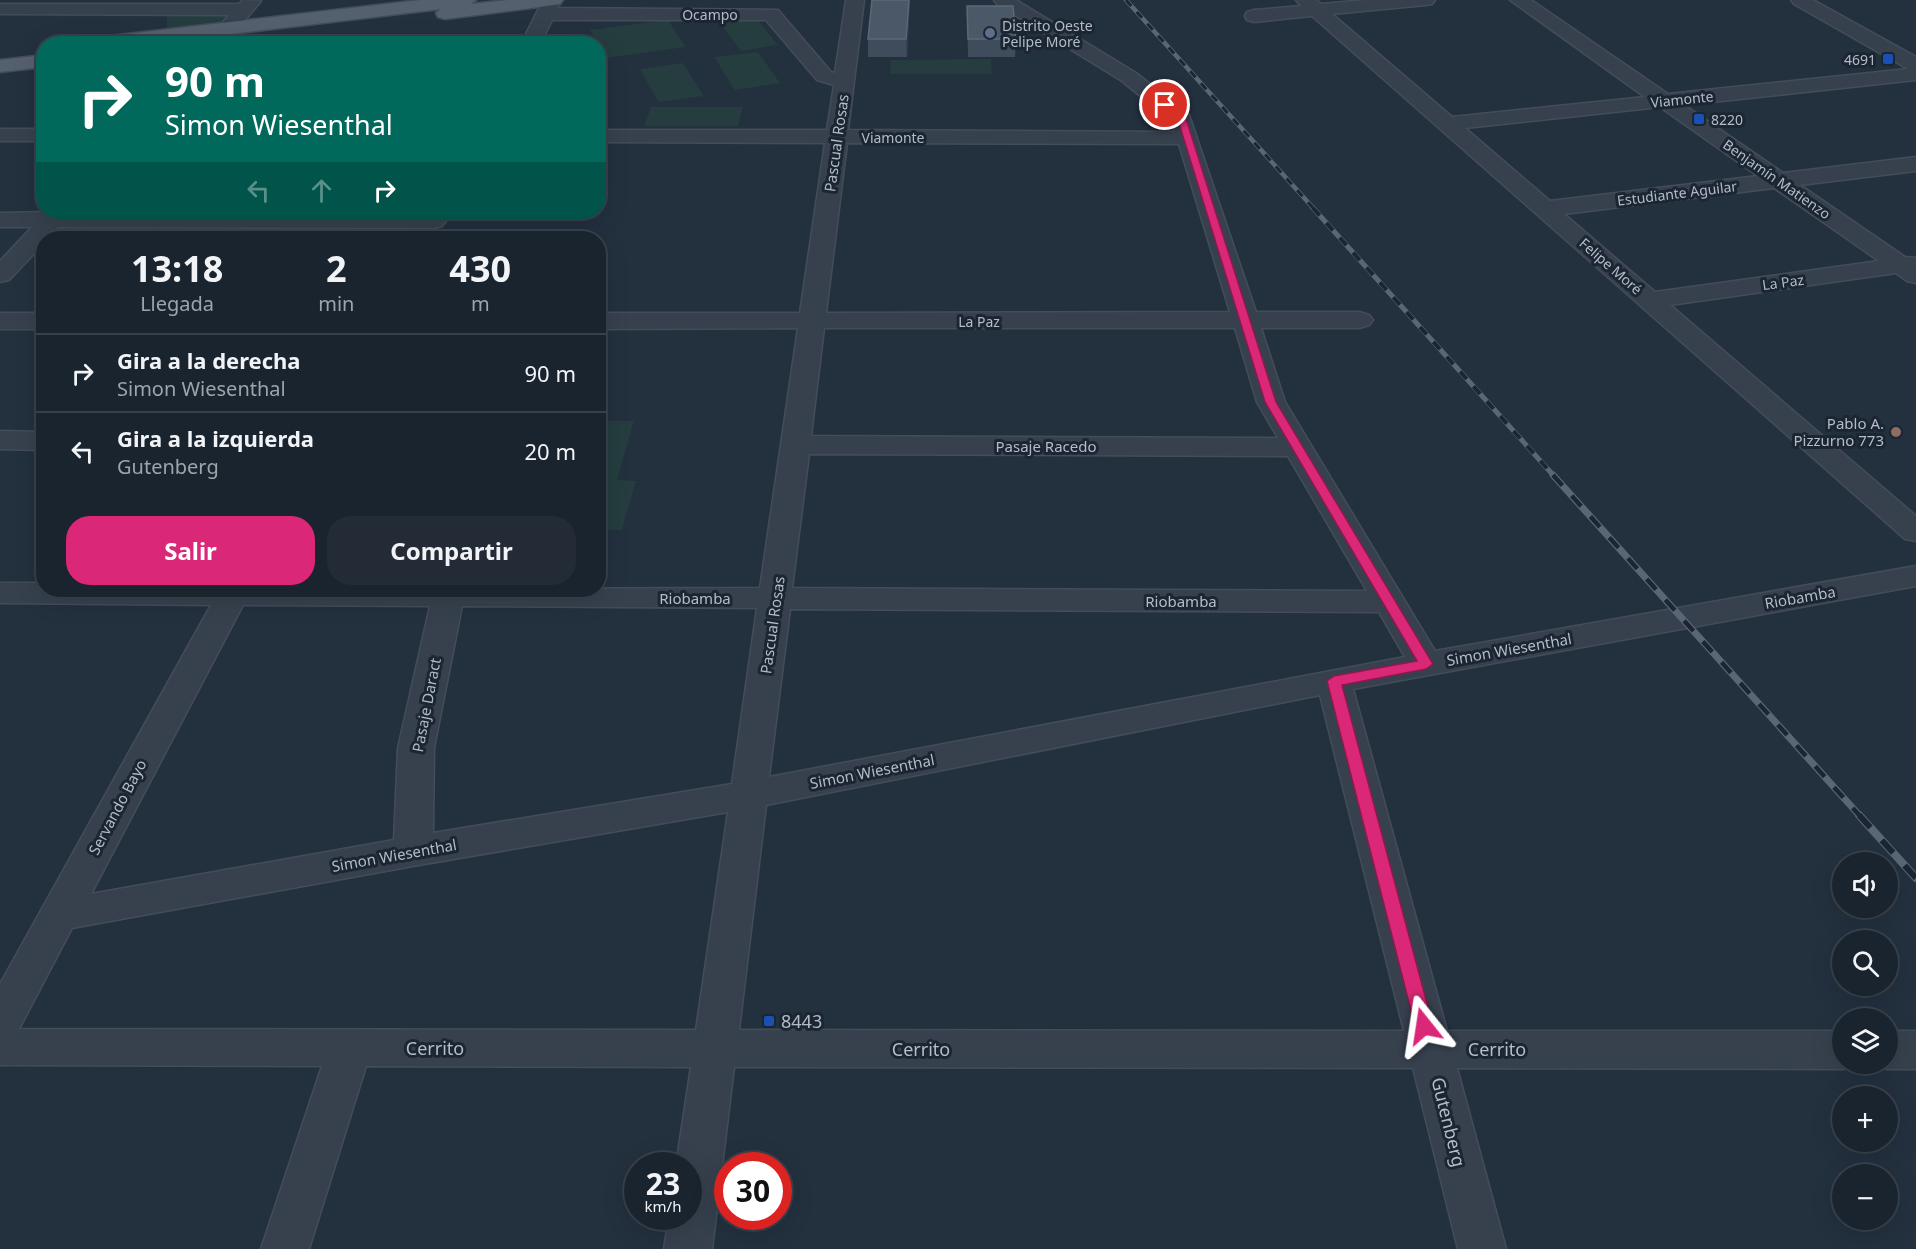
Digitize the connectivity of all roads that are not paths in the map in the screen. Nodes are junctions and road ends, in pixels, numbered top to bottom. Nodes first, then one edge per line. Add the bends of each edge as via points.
1 (468, 0) edge
2 (855, 0) edge
3 (1003, 0) edge
4 (1426, 0) edge
5 (1519, 0) edge
6 (1800, 0) edge
7 (551, 4) edge
8 (249, 5) edge
9 (1311, 5) edge
10 (0, 9) edge
11 (1254, 16) dead end
12 (221, 36) edge
13 (227, 36) edge
14 (230, 36) edge
15 (534, 36) edge
16 (36, 50) edge
17 (0, 54) edge
18 (36, 62) edge
19 (1916, 65) edge
20 (0, 66) edge
21 (1916, 74) edge
22 (844, 82) junction
23 (1664, 101) junction
24 (1448, 124) junction
25 (0, 135) edge
26 (36, 135) edge
27 (606, 136) edge
28 (836, 137) junction
29 (1188, 138) junction
30 (1916, 164) edge
31 (1779, 180) junction
32 (1545, 209) junction
33 (36, 217) edge
34 (52, 219) edge
35 (196, 219) edge
36 (0, 220) edge
37 (432, 224) edge
38 (41, 231) edge
39 (36, 236) edge
40 (1911, 268) edge
41 (0, 275) edge
42 (1649, 300) junction
43 (1245, 320) junction
44 (1359, 320) dead end
45 (0, 321) edge
46 (36, 321) edge
47 (606, 321) edge
48 (812, 321) junction
49 (0, 440) edge
50 (36, 441) edge
51 (796, 444) junction
52 (1297, 447) junction
53 (1916, 532) edge
54 (1916, 576) edge
55 (0, 593) edge
56 (36, 593) edge
57 (231, 597) edge
58 (448, 597) edge
59 (606, 597) edge
60 (775, 598) junction
61 (1389, 602) junction
62 (1684, 618) joint
63 (1426, 664) junction
64 (1334, 681) junction
65 (749, 795) junction
66 (413, 851) junction
67 (59, 915) junction
68 (0, 1024) edge
69 (0, 1047) edge
70 (350, 1048) junction
71 (715, 1048) junction
72 (1430, 1049) junction
73 (1832, 1050) edge
74 (1898, 1050) edge
75 (1916, 1050) edge
76 (285, 1249) edge
77 (688, 1249) edge
78 (1482, 1249) edge

1 - 13 main road
2 - 22 street, Pascual Rosas
3 - 29 street via 1129,77 1182,119
4 - 9 street
5 - 23 street, Benjamín Matienzo
6 - 19 street
7 - 14 main road
7 - 15 street
7 - 22 street, Ocampo via 771,14 824,76
8 - 10 street
8 - 12 street
9 - 11 street
9 - 24 street, Felipe Moré
16 - 17 main road
18 - 20 main road
21 - 23 street, Viamonte
22 - 28 street, Pascual Rosas
23 - 24 street, Viamonte
23 - 31 street, Benjamín Matienzo
24 - 32 street, Felipe Moré
25 - 26 street
27 - 28 street, Viamonte
28 - 29 street, Viamonte
28 - 48 street, Pascual Rosas
29 - 43 street
30 - 31 street, Estudiante Aguilar
31 - 32 street, Estudiante Aguilar
31 - 40 street, Benjamín Matienzo
32 - 42 street, Felipe Moré
33 - 36 street
34 - 38 street
35 - 37 street
39 - 41 street
40 - 42 street, La Paz
42 - 53 street, Felipe Moré
43 - 44 street, La Paz
43 - 48 street, La Paz
43 - 52 street via 1271,402
45 - 46 street
47 - 48 street, La Paz
48 - 51 street, Pascual Rosas
49 - 50 street
51 - 52 street, Pasaje Racedo
51 - 60 street, Pascual Rosas
52 - 61 street
54 - 62 street, Riobamba
55 - 56 street, Riobamba
57 - 67 street, Servando Bayo
58 - 66 street, Pasaje Daract via 416,748
59 - 60 street, Riobamba
60 - 61 street, Riobamba
60 - 65 street, Pascual Rosas
61 - 63 street
62 - 63 street, Simon Wiesenthal
63 - 64 street, Simon Wiesenthal
64 - 65 street, Simon Wiesenthal
64 - 72 street, Gutenberg
65 - 66 street, Simon Wiesenthal
65 - 71 street, Pascual Rosas
66 - 67 street, Simon Wiesenthal
67 - 68 street, Servando Bayo
69 - 70 street, Cerrito
70 - 71 street, Cerrito
70 - 76 street
71 - 72 street, Cerrito
71 - 77 street, Pascual Rosas
72 - 73 street, Cerrito
72 - 78 street, Gutenberg
74 - 75 street

